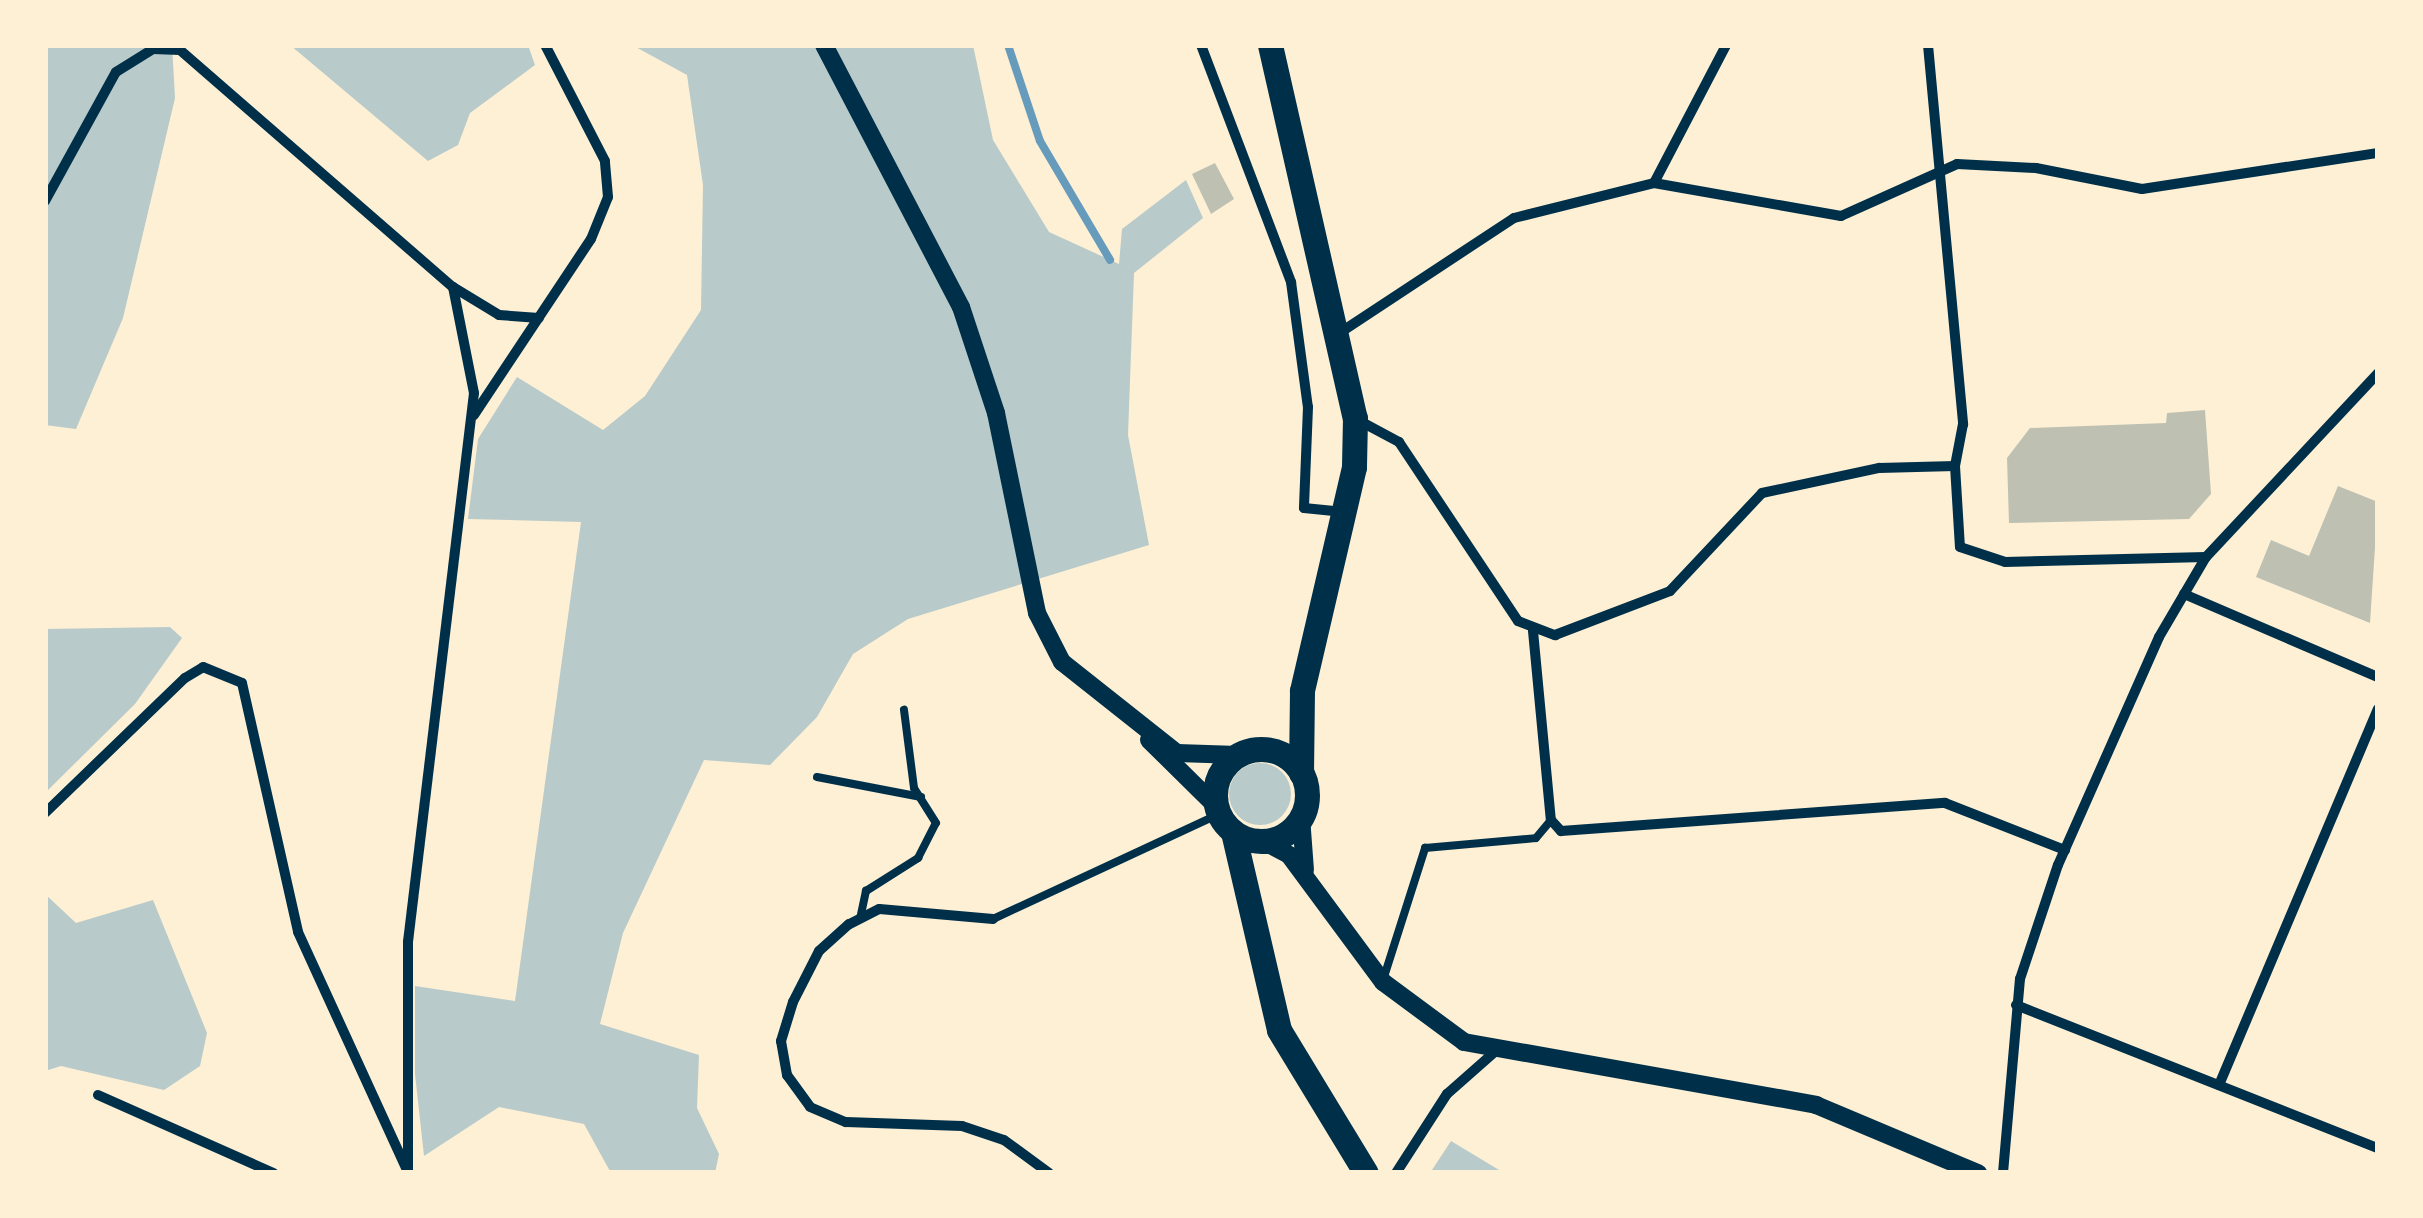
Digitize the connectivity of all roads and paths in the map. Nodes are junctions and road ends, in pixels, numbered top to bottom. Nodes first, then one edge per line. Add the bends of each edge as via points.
1 (545, 45) edge
2 (824, 45) edge
3 (1201, 45) edge
4 (1270, 45) edge
5 (1726, 45) edge
6 (1928, 45) edge
7 (2378, 153) edge
8 (1944, 170) junction
9 (1654, 183) junction
10 (45, 201) edge
11 (452, 287) junction
12 (539, 318) junction
13 (1341, 332) junction
14 (2378, 373) edge
15 (1355, 418) junction
16 (471, 420) junction
17 (1955, 466) junction
18 (1345, 512) junction
19 (2206, 557) junction
20 (2184, 594) junction
21 (1533, 631) junction
22 (2378, 676) edge
23 (1302, 690) junction
24 (2378, 709) edge
25 (904, 710) dead end
26 (1142, 732) junction
27 (1244, 752) junction
28 (1301, 772) junction
29 (817, 778) dead end
30 (924, 797) junction
31 (45, 813) edge
32 (1222, 817) junction
33 (1301, 817) junction
34 (1551, 820) junction
35 (1262, 841) junction
36 (2065, 850) junction
37 (1306, 875) junction
38 (1250, 907) junction
39 (860, 919) junction
40 (993, 919) joint
41 (1383, 982) junction
42 (2016, 1005) junction
43 (1498, 1049) junction
44 (2219, 1085) junction
45 (98, 1094) dead end
46 (2378, 1148) edge
47 (273, 1173) edge
48 (408, 1173) edge
49 (1049, 1173) edge
50 (1366, 1173) edge
51 (1396, 1173) edge
52 (1978, 1173) edge
53 (2003, 1173) edge

1 - 12 street via 605,161 608,197
2 - 26 street via 961,307 996,413 1036,613 1062,662
3 - 18 street via 1291,282 1308,407 1304,508
4 - 13 main road
5 - 9 street
6 - 8 street
7 - 8 street via 2142,190 2036,168
8 - 9 street via 1841,216
8 - 17 street via 1963,424
9 - 13 street via 1514,218
10 - 11 street via 116,72 153,49 180,50
11 - 12 street via 498,315
11 - 16 street via 466,327
12 - 16 street
13 - 15 main road
14 - 19 street
15 - 18 main road
15 - 21 street via 1399,442
16 - 48 street via 408,942
17 - 19 street via 1960,547 1976,560
17 - 21 street via 1879,468 1762,492 1670,591 1591,628
18 - 23 main road
19 - 20 street
20 - 22 street
20 - 36 street
21 - 34 street
23 - 27 main road via 1288,719
23 - 28 main road
24 - 44 street
25 - 30 lane via 914,788
26 - 27 street via 1200,759
26 - 32 street
27 - 28 main road via 1280,753
27 - 32 main road via 1218,776
28 - 33 main road
29 - 30 lane
30 - 39 lane via 936,823 930,845 866,891
31 - 48 street via 185,678 203,667 242,683 298,932
32 - 35 main road
32 - 38 main road
32 - 40 lane
33 - 35 main road
33 - 37 street
34 - 36 street via 1561,831 1603,832 1945,803
34 - 41 lane via 1536,838 1425,848
35 - 37 street
35 - 38 main road
36 - 42 street
37 - 41 street
38 - 50 main road via 1279,1030
39 - 40 street via 879,909
39 - 49 street via 819,951 782,1041 788,1075 810,1107 846,1122 962,1126 1004,1140
41 - 43 street via 1428,1023
42 - 44 street
42 - 53 street
43 - 51 street via 1447,1094
43 - 52 street via 1816,1104
44 - 46 street
45 - 47 street

